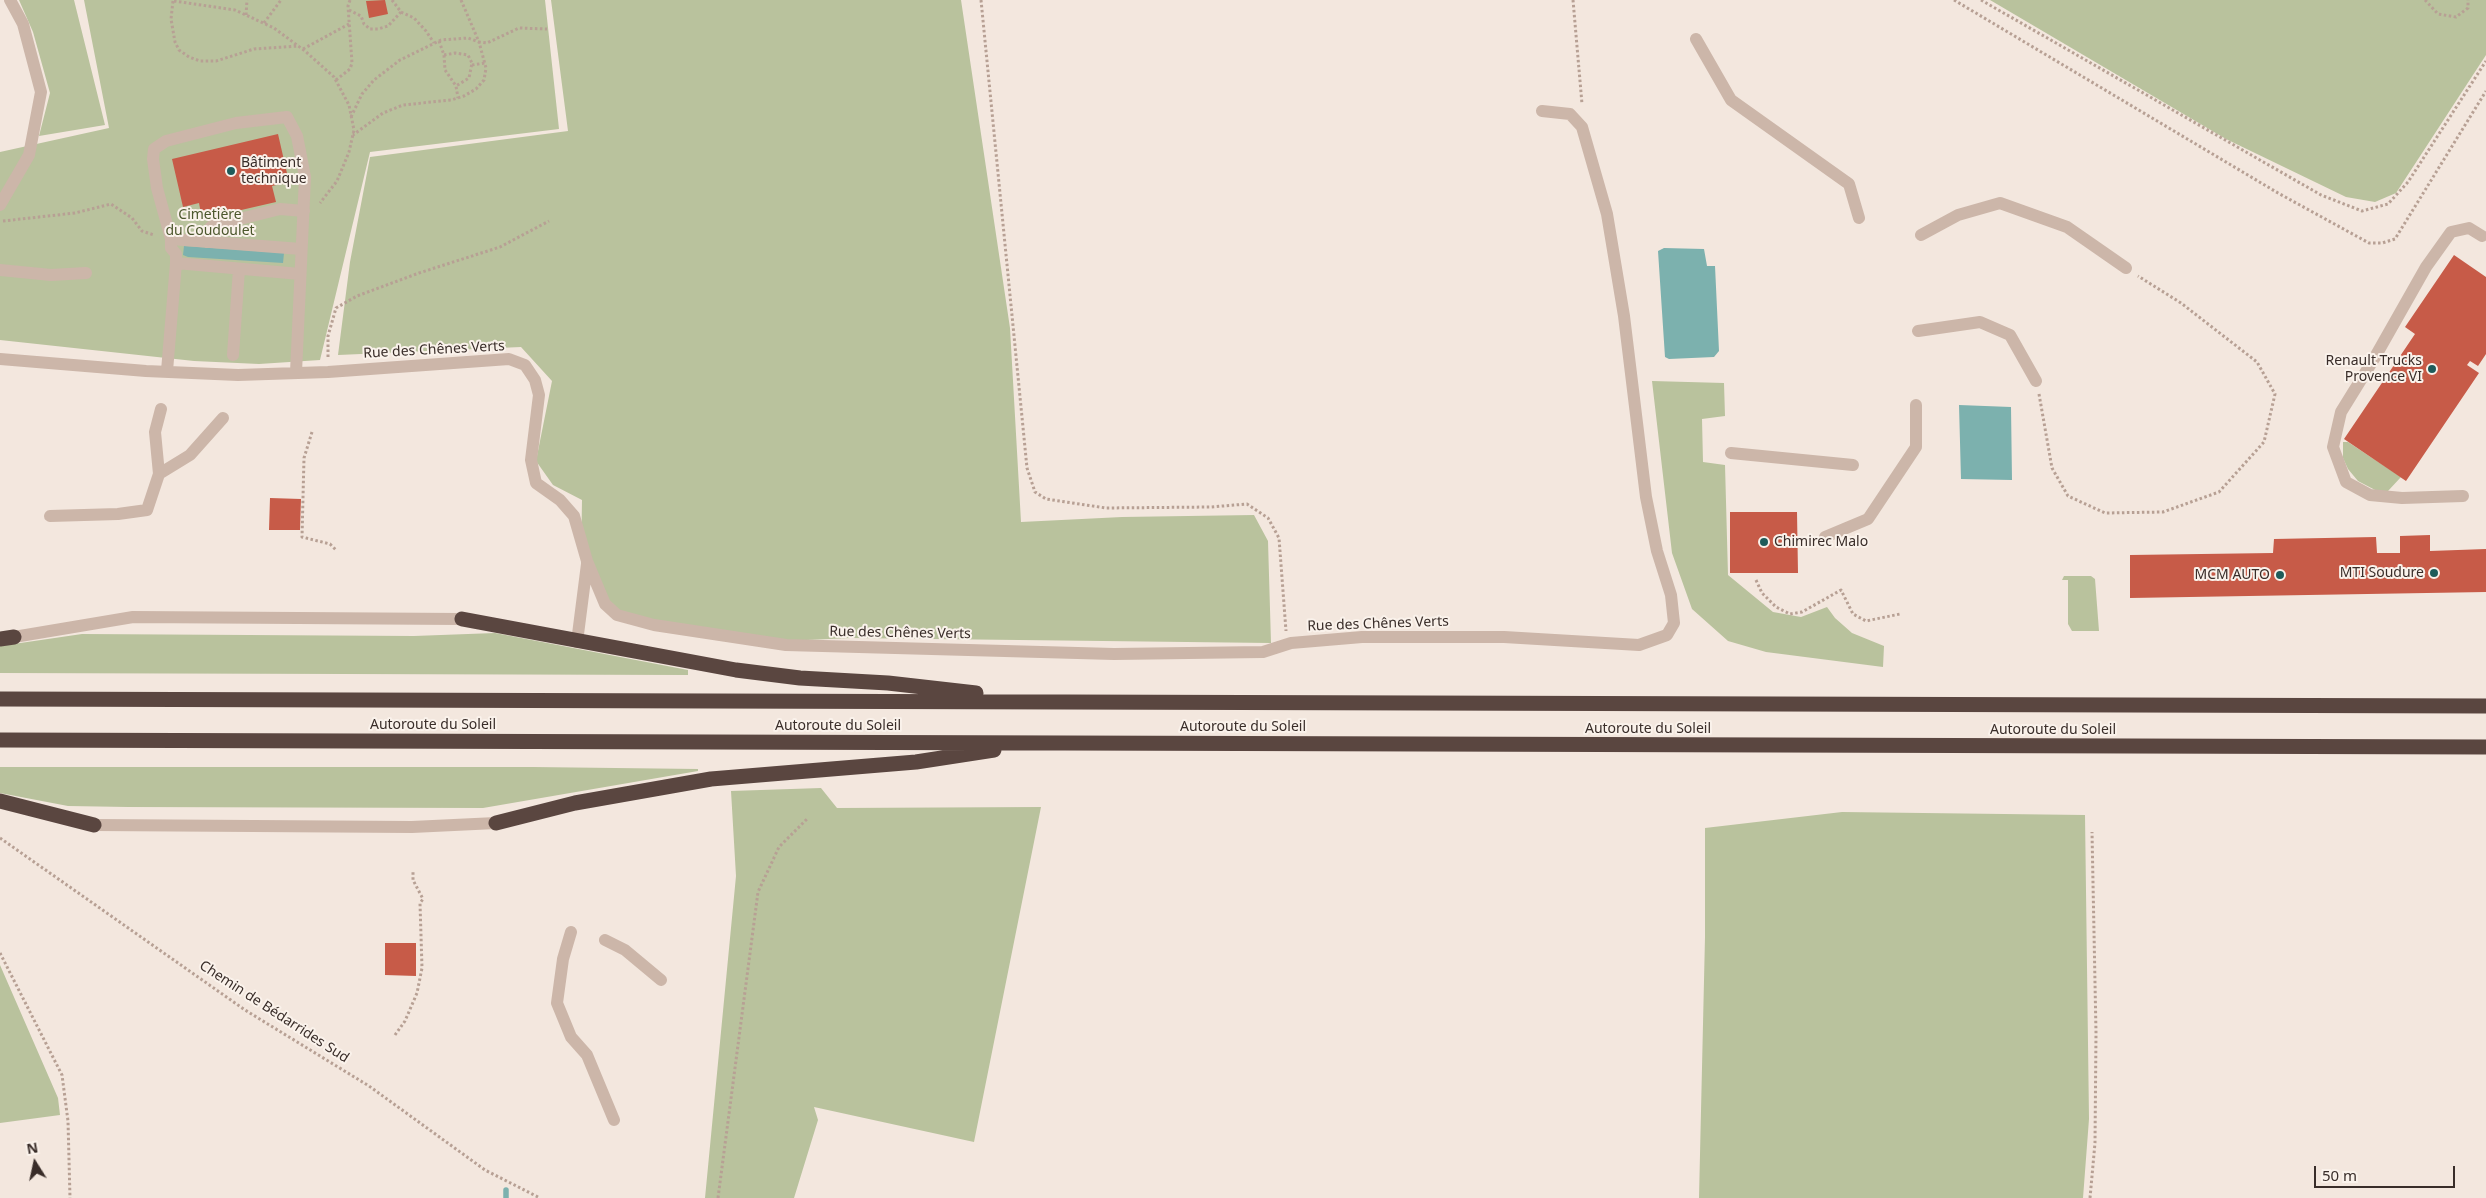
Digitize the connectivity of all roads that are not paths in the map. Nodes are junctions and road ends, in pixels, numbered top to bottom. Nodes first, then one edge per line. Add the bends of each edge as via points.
1 (10, 0) edge
2 (1696, 38) dead end
3 (1542, 111) dead end
4 (0, 205) edge
5 (304, 211) junction
6 (1859, 218) dead end
7 (1921, 234) dead end
8 (2482, 236) dead end
9 (170, 239) junction
10 (206, 242) junction
11 (301, 248) junction
12 (176, 263) junction
13 (2126, 268) road end
14 (239, 269) junction
15 (0, 270) edge
16 (86, 273) dead end
17 (300, 274) junction
18 (1918, 331) dead end
19 (233, 355) dead end
20 (0, 359) edge
21 (167, 371) junction
22 (296, 372) junction
23 (2036, 381) road end
24 (1916, 406) dead end
25 (162, 408) dead end
26 (223, 418) dead end
27 (1731, 453) dead end
28 (1853, 466) dead end
29 (160, 474) junction
30 (2463, 496) dead end
31 (50, 516) dead end
32 (1826, 537) dead end
33 (587, 561) junction
34 (462, 620) joint
35 (7, 638) edge
36 (577, 642) junction
37 (0, 699) edge
38 (1035, 701) junction
39 (2486, 706) edge
40 (0, 740) edge
41 (1033, 743) junction
42 (2483, 748) edge
43 (0, 801) edge
44 (496, 824) joint
45 (94, 825) joint
46 (570, 932) dead end
47 (606, 940) dead end
48 (661, 980) dead end
49 (614, 1120) dead end

1 - 4 street via 23,24 41,92 29,156
2 - 6 street via 1731,100 1849,184
3 - 33 street, Rue des Chênes Verts via 1570,114 1582,127 1607,214 1624,316 1646,497 1671,595 1674,623 1667,635 1639,645 1504,636 1362,637 1290,643 1264,652 1114,654 786,645 654,625 617,615 605,604
5 - 9 street via 305,177 297,136 287,117 236,123 166,141 154,149 157,188
5 - 10 street via 280,209 212,226 208,229
5 - 11 street
7 - 13 street via 1958,215 2000,203 2067,227
8 - 30 street via 2469,228 2451,232 2426,267 2341,412 2333,447 2346,482 2370,495 2402,498
9 - 10 street
9 - 12 street
10 - 11 street
11 - 17 street
12 - 14 street
12 - 21 street
14 - 17 street
14 - 19 street
15 - 16 street via 51,275
17 - 22 street
18 - 23 street via 1980,322 2010,335
20 - 21 street, Rue des Chênes Verts
21 - 22 street, Rue des Chênes Verts via 238,375
22 - 33 street, Rue des Chênes Verts via 509,359 525,365 535,380 539,395 531,460 536,483 560,500 574,516
24 - 32 street via 1916,447 1868,519
25 - 29 street via 155,432
26 - 29 street via 190,455
27 - 28 street
29 - 31 street via 147,510
33 - 36 street
34 - 35 street via 133,617
34 - 36 highway
36 - 38 highway via 736,670 897,684
37 - 38 highway, Autoroute du Soleil
38 - 39 highway, Autoroute du Soleil
40 - 41 highway, Autoroute du Soleil
41 - 42 highway, Autoroute du Soleil
41 - 44 highway via 916,762 711,779 575,803
43 - 45 highway
44 - 45 street via 412,827
46 - 49 street via 557,1002 571,1037 587,1055
47 - 48 street via 626,950

